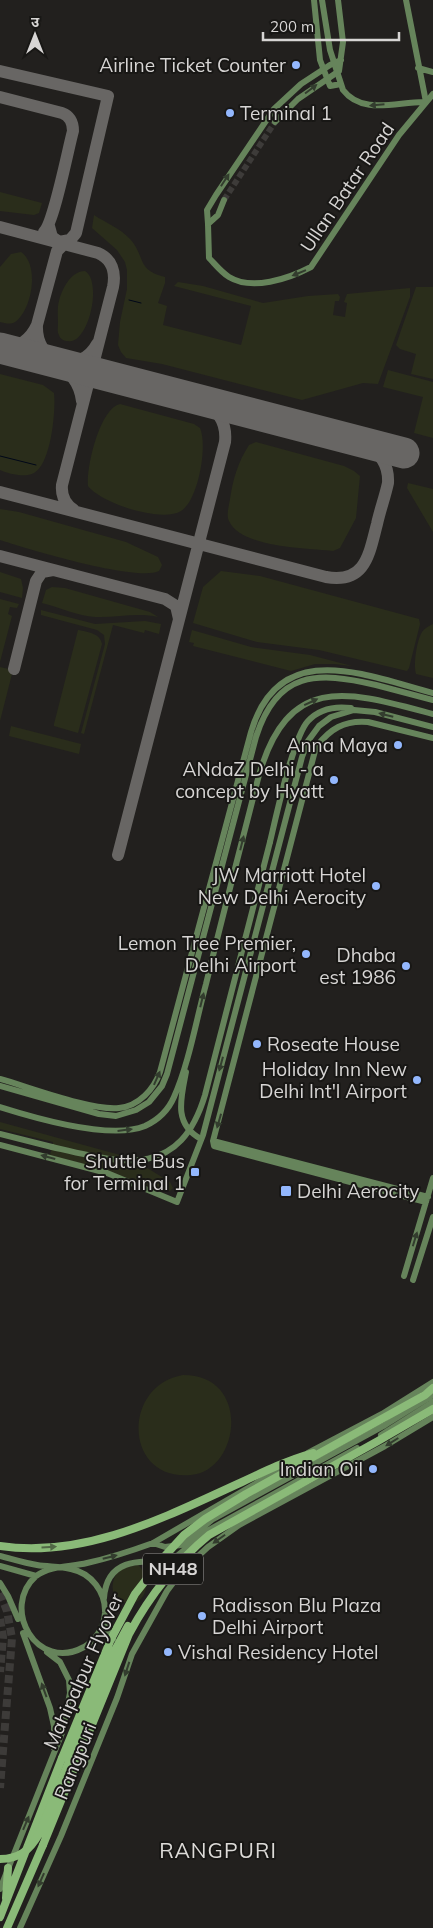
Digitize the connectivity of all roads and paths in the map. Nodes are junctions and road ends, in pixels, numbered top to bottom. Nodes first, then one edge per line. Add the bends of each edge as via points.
1 (314, 0) edge
2 (322, 0) edge
3 (338, 0) edge
4 (406, 0) edge
5 (341, 60) junction
6 (418, 68) junction
7 (433, 72) edge
8 (341, 84) junction
9 (433, 94) edge
10 (426, 102) junction
11 (275, 122) tunnel mouth
12 (224, 200) tunnel mouth
13 (208, 224) junction
14 (433, 693) edge
15 (433, 700) edge
16 (364, 710) junction
17 (433, 714) edge
18 (433, 727) edge
19 (433, 738) edge
20 (234, 810) junction
21 (189, 1050) junction
22 (0, 1079) edge
23 (0, 1086) edge
24 (0, 1107) edge
25 (0, 1134) edge
26 (201, 1139) junction
27 (0, 1145) edge
28 (433, 1178) edge
29 (427, 1199) junction
30 (433, 1217) edge
31 (404, 1276) dead end
32 (413, 1280) dead end
33 (433, 1382) edge
34 (433, 1388) edge
35 (433, 1395) edge
36 (433, 1402) edge
37 (433, 1408) edge
38 (433, 1417) edge
39 (325, 1450) junction
40 (153, 1544) junction
41 (0, 1546) edge
42 (187, 1547) junction
43 (138, 1549) junction
44 (204, 1551) junction
45 (0, 1556) edge
46 (139, 1562) junction
47 (171, 1562) junction
48 (190, 1564) junction
49 (0, 1566) edge
50 (62, 1568) junction
51 (36, 1576) junction
52 (0, 1583) edge
53 (104, 1601) junction
54 (142, 1611) junction
55 (104, 1615) junction
56 (40, 1647) junction
57 (132, 1654) junction
58 (54, 1754) junction
59 (0, 1859) edge
60 (8, 1868) junction
61 (0, 1889) edge
62 (5, 1908) junction
63 (0, 1917) edge
64 (7, 1928) edge
65 (20, 1928) edge

1 - 8 main road via 320,60 330,86
2 - 8 main road via 330,50
3 - 5 main road, bridge via 343,42
4 - 6 main road
11 -> 5 main road, bridge via 298,99 339,70
13 -> 5 main road, Ullan Batar Road, bridge via 208,210 216,195 274,109 301,84
6 - 7 main road
6 - 10 main road
10 -> 8 main road via 367,106 356,103
9 - 10 main road, Ullan Batar Road
10 -> 13 main road, Ullan Batar Road via 399,135 311,267 299,274 258,283 242,283 228,276 208,258
12 - 13 main road via 218,215
14 - 20 main road via 337,670 310,671 288,679 266,698 258,713
15 - 20 main road via 340,677 315,677 292,685 274,701 263,719
18 -> 16 main road
16 - 25 main road, bridge via 344,707 319,712 307,722 296,743 205,1095 186,1134 164,1152 133,1161 101,1159
16 -> 26 main road via 347,711 331,717 305,747
21 -> 17 main road via 259,775 282,724 313,700 339,695 373,698
19 -> 29 main road via 358,721 335,728 316,747 213,1141
22 -> 20 main road via 110,1108 128,1106 148,1092 160,1072
20 - 23 main road via 167,1074 153,1098 136,1110 108,1116
24 -> 21 main road via 77,1126 123,1131 143,1126 156,1120 168,1108
21 - 26 main road via 180,1110 192,1135
26 -> 27 main road via 176,1202 107,1173
28 - 29 main road
31 -> 29 main road
30 - 32 main road
33 - 40 main road
34 - 39 highway, Mahipalpur Flyover / NH48, bridge
35 - 40 main road via 385,1425 213,1519 181,1544 165,1547
36 - 42 main road via 376,1438 207,1531
37 - 54 highway, Mahipalpur Flyover / NH48, bridge via 209,1535 162,1580
38 -> 44 main road, Rangpuri via 239,1525
41 -> 39 highway, bridge via 68,1546 100,1539 176,1511 285,1463
39 - 62 highway, Mahipalpur Flyover / NH48, bridge via 205,1519 184,1535 135,1594 111,1639
40 - 43 main road
42 - 44 main road
42 - 47 main road
43 - 46 main road
50 -> 43 main road
44 - 48 main road, Rangpuri
45 - 50 main road
46 - 47 main road
46 - 53 main road via 124,1564 113,1572 106,1584
47 - 48 main road
48 - 57 main road, Rangpuri via 167,1591
49 - 51 main road
50 - 51 main road
50 - 53 main road via 76,1570 89,1577 99,1588
51 - 56 main road via 25,1589 19,1610 25,1632
58 -> 52 main road via 54,1726 46,1694
53 - 55 main road
54 - 59 highway, bridge via 128,1626 114,1652 33,1845 18,1856
54 - 64 highway, Mahipalpur Flyover / NH48, bridge via 115,1667
55 - 56 main road via 97,1635 81,1648 60,1653
55 - 57 main road via 107,1630
56 - 58 main road via 60,1662 70,1686 62,1733
57 -> 65 main road, Rangpuri via 61,1836
60 -> 58 main road
60 - 61 main road
60 - 62 highway
62 - 63 highway, NH48

